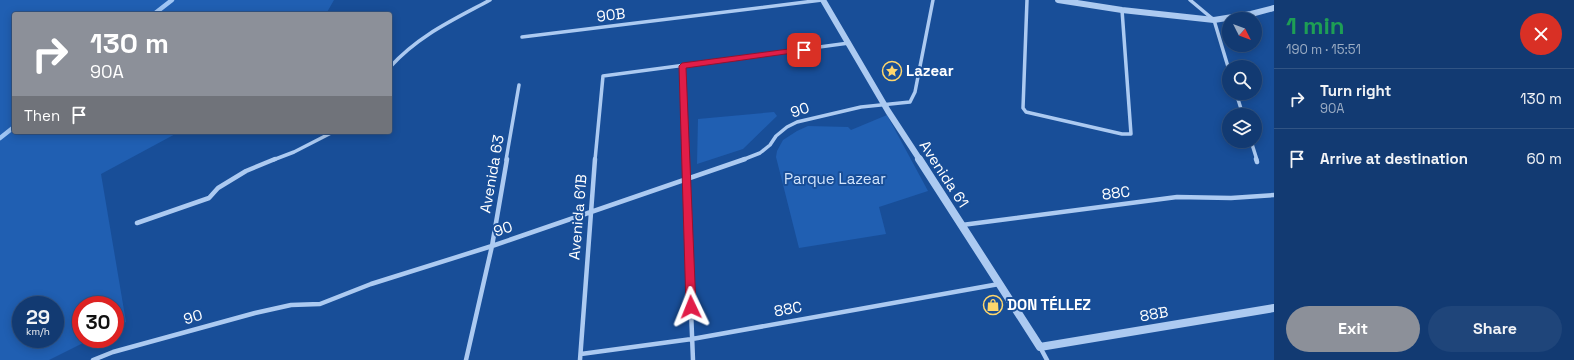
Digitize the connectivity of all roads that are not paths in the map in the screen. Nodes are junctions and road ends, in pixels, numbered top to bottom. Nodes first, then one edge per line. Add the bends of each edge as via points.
1 (490, 0) edge
2 (823, 0) edge
3 (933, 0) edge
4 (1026, 0) edge
5 (1058, 0) edge
6 (1090, 0) edge
7 (1190, 0) edge
8 (1097, 7) junction
9 (1274, 8) edge
10 (1122, 10) junction
11 (1214, 20) junction
12 (522, 37) dead end
13 (850, 43) junction
14 (1226, 60) edge
15 (392, 64) edge
16 (682, 66) junction
17 (519, 85) dead end
18 (884, 104) junction
19 (330, 134) edge
20 (1253, 148) edge
21 (1257, 162) dead end
22 (688, 179) junction
23 (1274, 195) edge
24 (590, 211) junction
25 (137, 223) dead end
26 (962, 225) junction
27 (492, 246) junction
28 (999, 284) junction
29 (1274, 308) edge
30 (692, 339) junction
31 (1040, 348) junction
32 (581, 354) junction
33 (94, 360) edge
34 (466, 360) edge
35 (580, 360) edge
36 (693, 360) edge
37 (1047, 360) edge

1 - 15 street via 433,29 400,54
2 - 12 street, 90B
2 - 13 street, Avenida 61
3 - 18 street, 90 via 910,102
4 - 10 street via 1023,108 1026,112 1131,134
5 - 8 street
6 - 8 street
7 - 11 street
8 - 10 street
9 - 11 street
10 - 11 street
11 - 14 street
13 - 16 street
13 - 18 street, Avenida 61
16 - 22 street
16 - 24 street, Avenida 61B via 603,76
17 - 27 street, Avenida 63
18 - 22 street, 90 via 797,122 776,136 760,153
18 - 26 street, Avenida 61
19 - 25 street via 246,171 218,188 208,198
20 - 21 street
22 - 24 street, 90
22 - 30 street
23 - 26 street, 88C via 1231,198 1177,197
24 - 27 street, 90
24 - 32 street, Avenida 61B
26 - 28 street, Avenida 61
27 - 33 street, 90 via 371,284 320,304 291,305 255,313 113,352
27 - 34 street, Avenida 63
28 - 30 street, 88C
28 - 31 street, Avenida 61
29 - 31 street, 88B
30 - 32 street, 88C
30 - 36 street
31 - 37 street, Avenida 61
32 - 35 street, Avenida 61B

